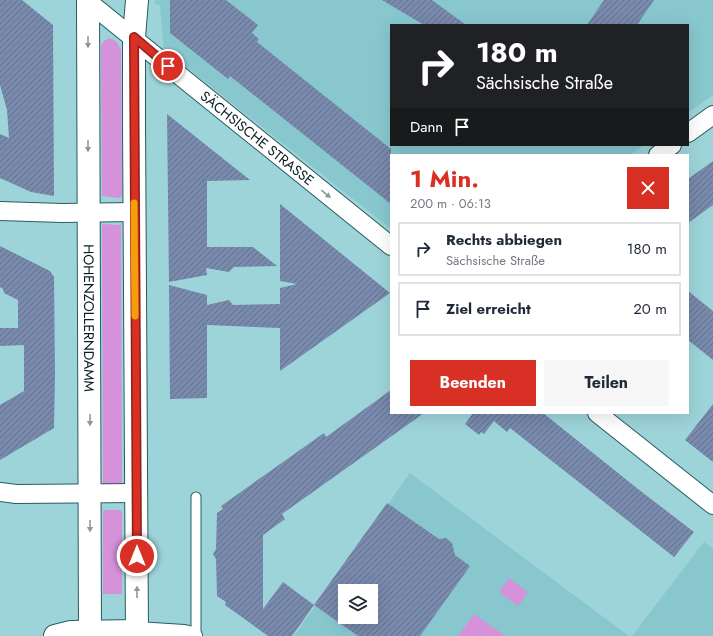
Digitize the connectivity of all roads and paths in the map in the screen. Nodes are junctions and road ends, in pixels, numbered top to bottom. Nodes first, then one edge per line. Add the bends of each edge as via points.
1 (137, 0) edge
2 (87, 1) edge
3 (134, 37) junction
4 (713, 115) edge
5 (689, 132) edge
6 (671, 146) edge
7 (659, 154) edge
8 (0, 211) edge
9 (134, 212) junction
10 (88, 213) junction
11 (390, 245) edge
12 (598, 414) edge
13 (0, 492) edge
14 (90, 493) junction
15 (137, 493) junction
16 (196, 497) dead end
17 (713, 504) edge
18 (90, 634) edge
19 (137, 634) edge
20 (55, 636) edge
21 (193, 636) edge
22 (196, 636) edge

1 - 3 main road
2 - 3 street, SÄCHSISCHE STRASSE
2 -> 10 main road, HOHENZOLLERNDAMM
3 - 9 main road
3 -> 11 street, SÄCHSISCHE STRASSE
4 - 5 street
6 - 7 street
8 - 10 street
9 - 10 street
9 - 15 main road
10 -> 14 main road, HOHENZOLLERNDAMM
12 - 17 street
13 - 14 street
14 - 15 street
14 -> 18 main road, HOHENZOLLERNDAMM
19 -> 15 main road
16 - 22 lane
18 - 19 main road
18 - 20 main road via 71,632
19 - 21 street

